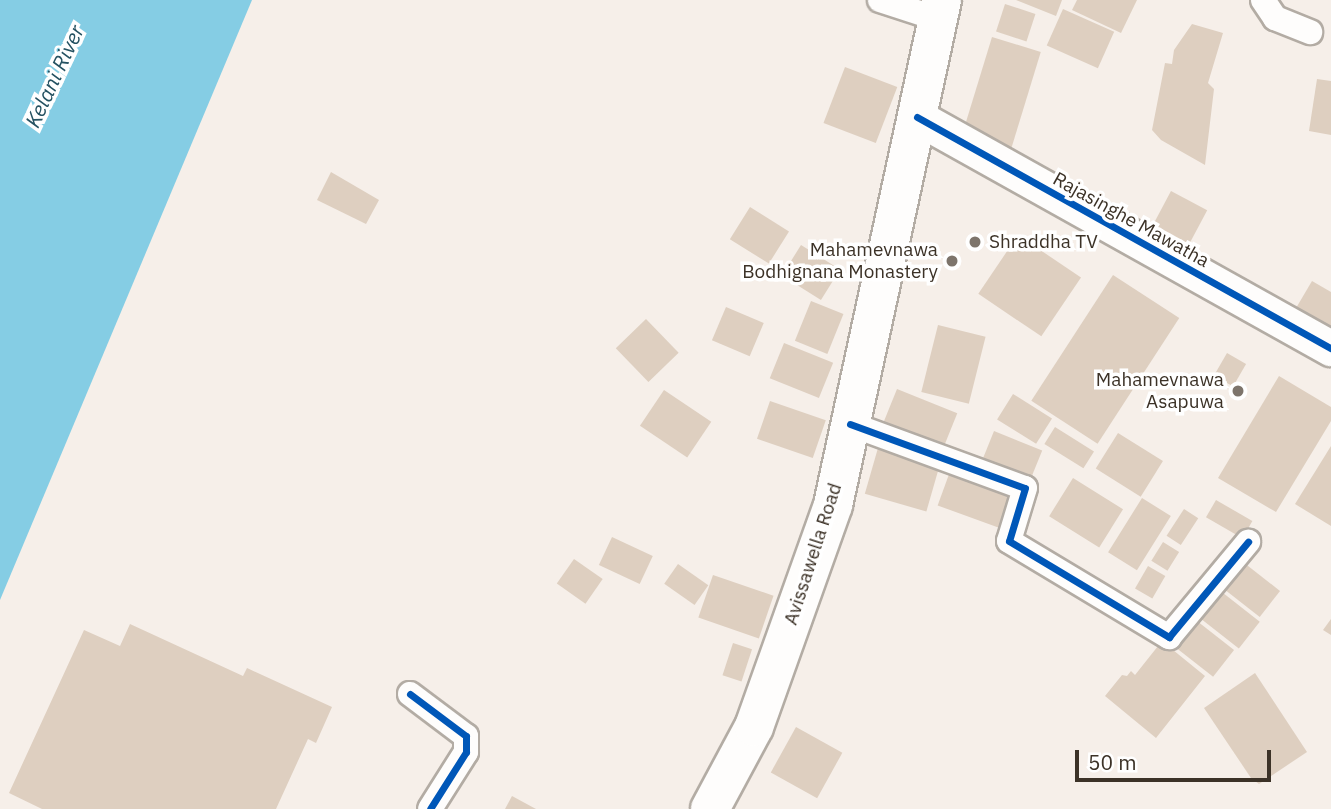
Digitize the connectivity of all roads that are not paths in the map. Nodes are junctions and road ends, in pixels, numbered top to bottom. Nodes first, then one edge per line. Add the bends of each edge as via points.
1 (880, 0) edge
2 (1263, 0) edge
3 (940, 10) edge
4 (1310, 32) dead end
5 (917, 117) junction
6 (1331, 348) edge
7 (850, 424) junction
8 (1248, 542) dead end
9 (410, 694) dead end
10 (430, 809) edge
11 (710, 809) edge

1 - 3 street
2 - 4 street via 1275,18
3 - 5 main road, Avissawella Road
5 - 6 street, Rajasinghe Mawatha
5 - 7 main road, Avissawella Road
7 - 8 street via 1025,488 1009,541 1169,637
7 - 11 main road, Avissawella Road via 833,505 754,727
9 - 10 street via 466,736 466,752

